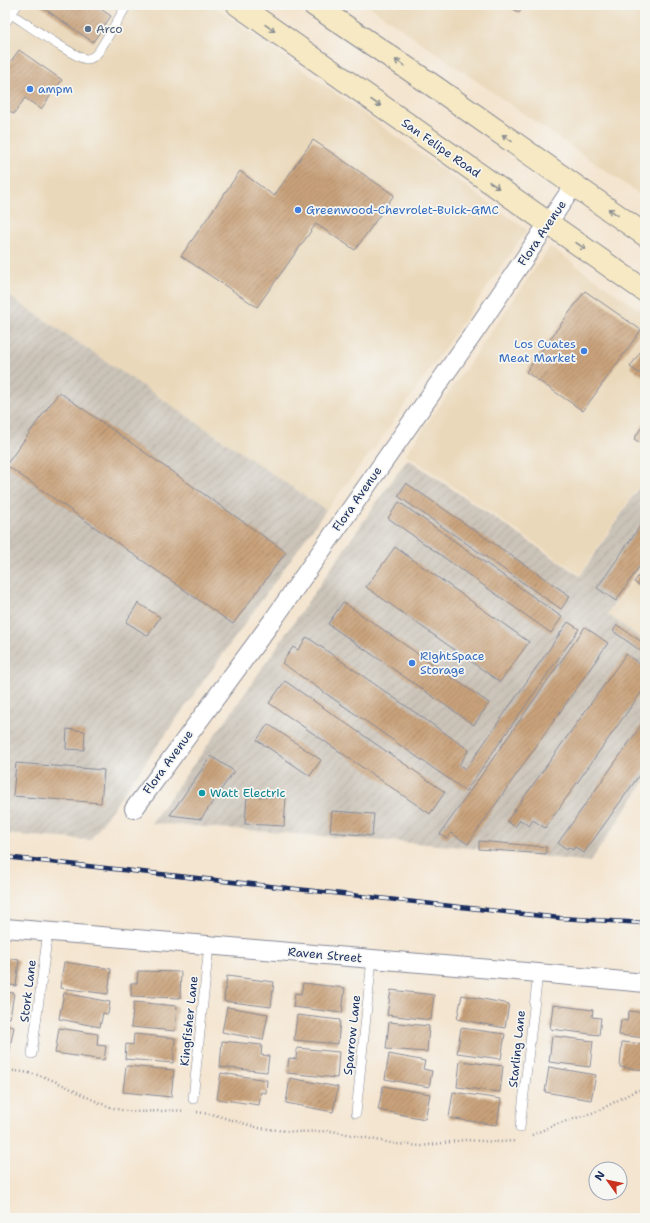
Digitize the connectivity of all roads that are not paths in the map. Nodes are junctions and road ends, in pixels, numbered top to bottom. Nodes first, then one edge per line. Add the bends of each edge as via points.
1 (17, 5) edge
2 (127, 5) edge
3 (238, 5) edge
4 (314, 5) edge
5 (11, 14) junction
6 (5, 23) edge
7 (574, 185) junction
8 (549, 224) junction
9 (645, 235) edge
10 (645, 291) edge
11 (134, 809) dead end
12 (5, 928) edge
13 (48, 931) junction
14 (209, 945) junction
15 (372, 959) junction
16 (538, 972) junction
17 (645, 983) edge
18 (32, 1054) dead end
19 (193, 1099) dead end
20 (356, 1113) dead end
21 (520, 1128) dead end

1 - 5 lane
2 - 5 lane via 99,51 86,59
3 -> 8 main road, San Felipe Road
7 -> 4 main road
5 - 6 lane
7 - 8 street, Flora Avenue
9 -> 7 main road
8 -> 10 main road, San Felipe Road
8 - 11 street, Flora Avenue via 277,613
12 - 13 street, Raven Street
13 - 14 street, Raven Street
13 - 18 lane, Stork Lane
14 - 15 street, Raven Street
14 - 19 lane, Kingfisher Lane
15 - 16 street, Raven Street
15 - 20 lane, Sparrow Lane
16 - 17 street, Raven Street
16 - 21 lane, Starling Lane

